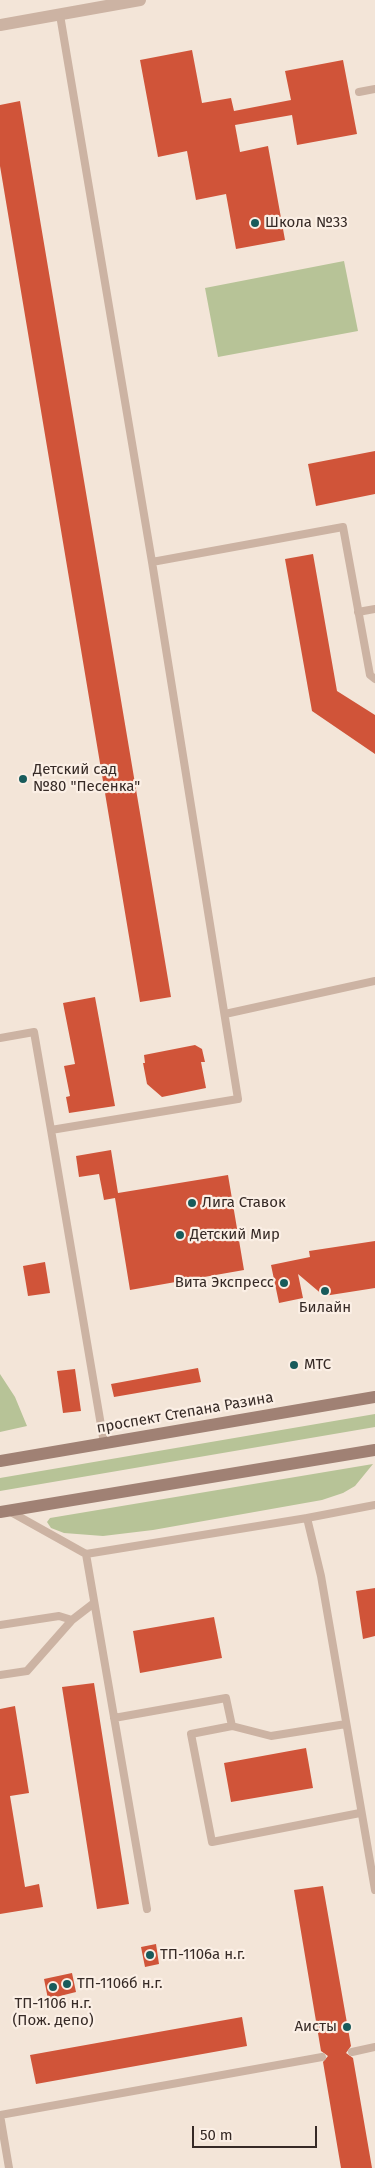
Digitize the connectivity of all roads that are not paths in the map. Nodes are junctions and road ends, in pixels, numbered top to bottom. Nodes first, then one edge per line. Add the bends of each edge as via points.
1 (140, 0) edge
2 (60, 15) junction
3 (0, 25) edge
4 (375, 89) edge
5 (359, 92) dead end
6 (152, 562) junction
7 (375, 609) edge
8 (358, 612) junction
9 (375, 678) edge
10 (375, 980) edge
11 (225, 1014) junction
12 (0, 1038) edge
13 (51, 1130) junction
14 (375, 1397) edge
15 (104, 1443) junction
16 (375, 1450) edge
17 (0, 1461) edge
18 (375, 1505) edge
19 (5, 1511) edge
20 (307, 1518) junction
21 (86, 1554) junction
22 (94, 1603) junction
23 (72, 1620) junction
24 (0, 1624) edge
25 (0, 1675) edge
26 (114, 1718) junction
27 (346, 1724) junction
28 (232, 1726) junction
29 (360, 1813) junction
30 (375, 1890) edge
31 (147, 1909) dead end
32 (375, 2047) edge
33 (352, 2052) dead end
34 (322, 2057) dead end
35 (9, 2168) edge

1 - 2 street
2 - 3 street
2 - 6 lane
4 - 5 lane
6 - 8 lane via 343,527
6 - 11 lane
7 - 8 lane
8 - 9 lane via 370,675
10 - 11 lane
11 - 13 lane via 238,1099
12 - 13 lane via 34,1032
13 - 15 lane
14 - 15 main road, проспект Степана Разина
15 - 17 main road, проспект Степана Разина
16 - 19 main road
18 - 20 lane
19 - 21 lane
20 - 21 lane
20 - 27 lane via 321,1576
21 - 22 lane
22 - 23 lane
22 - 26 lane
23 - 24 lane via 59,1616
23 - 25 lane via 28,1671
26 - 28 lane via 226,1698
26 - 31 lane
27 - 28 lane via 271,1736
27 - 29 lane
28 - 29 lane via 191,1734 212,1842
29 - 30 lane
32 - 33 lane
34 - 35 lane via 0,2115

